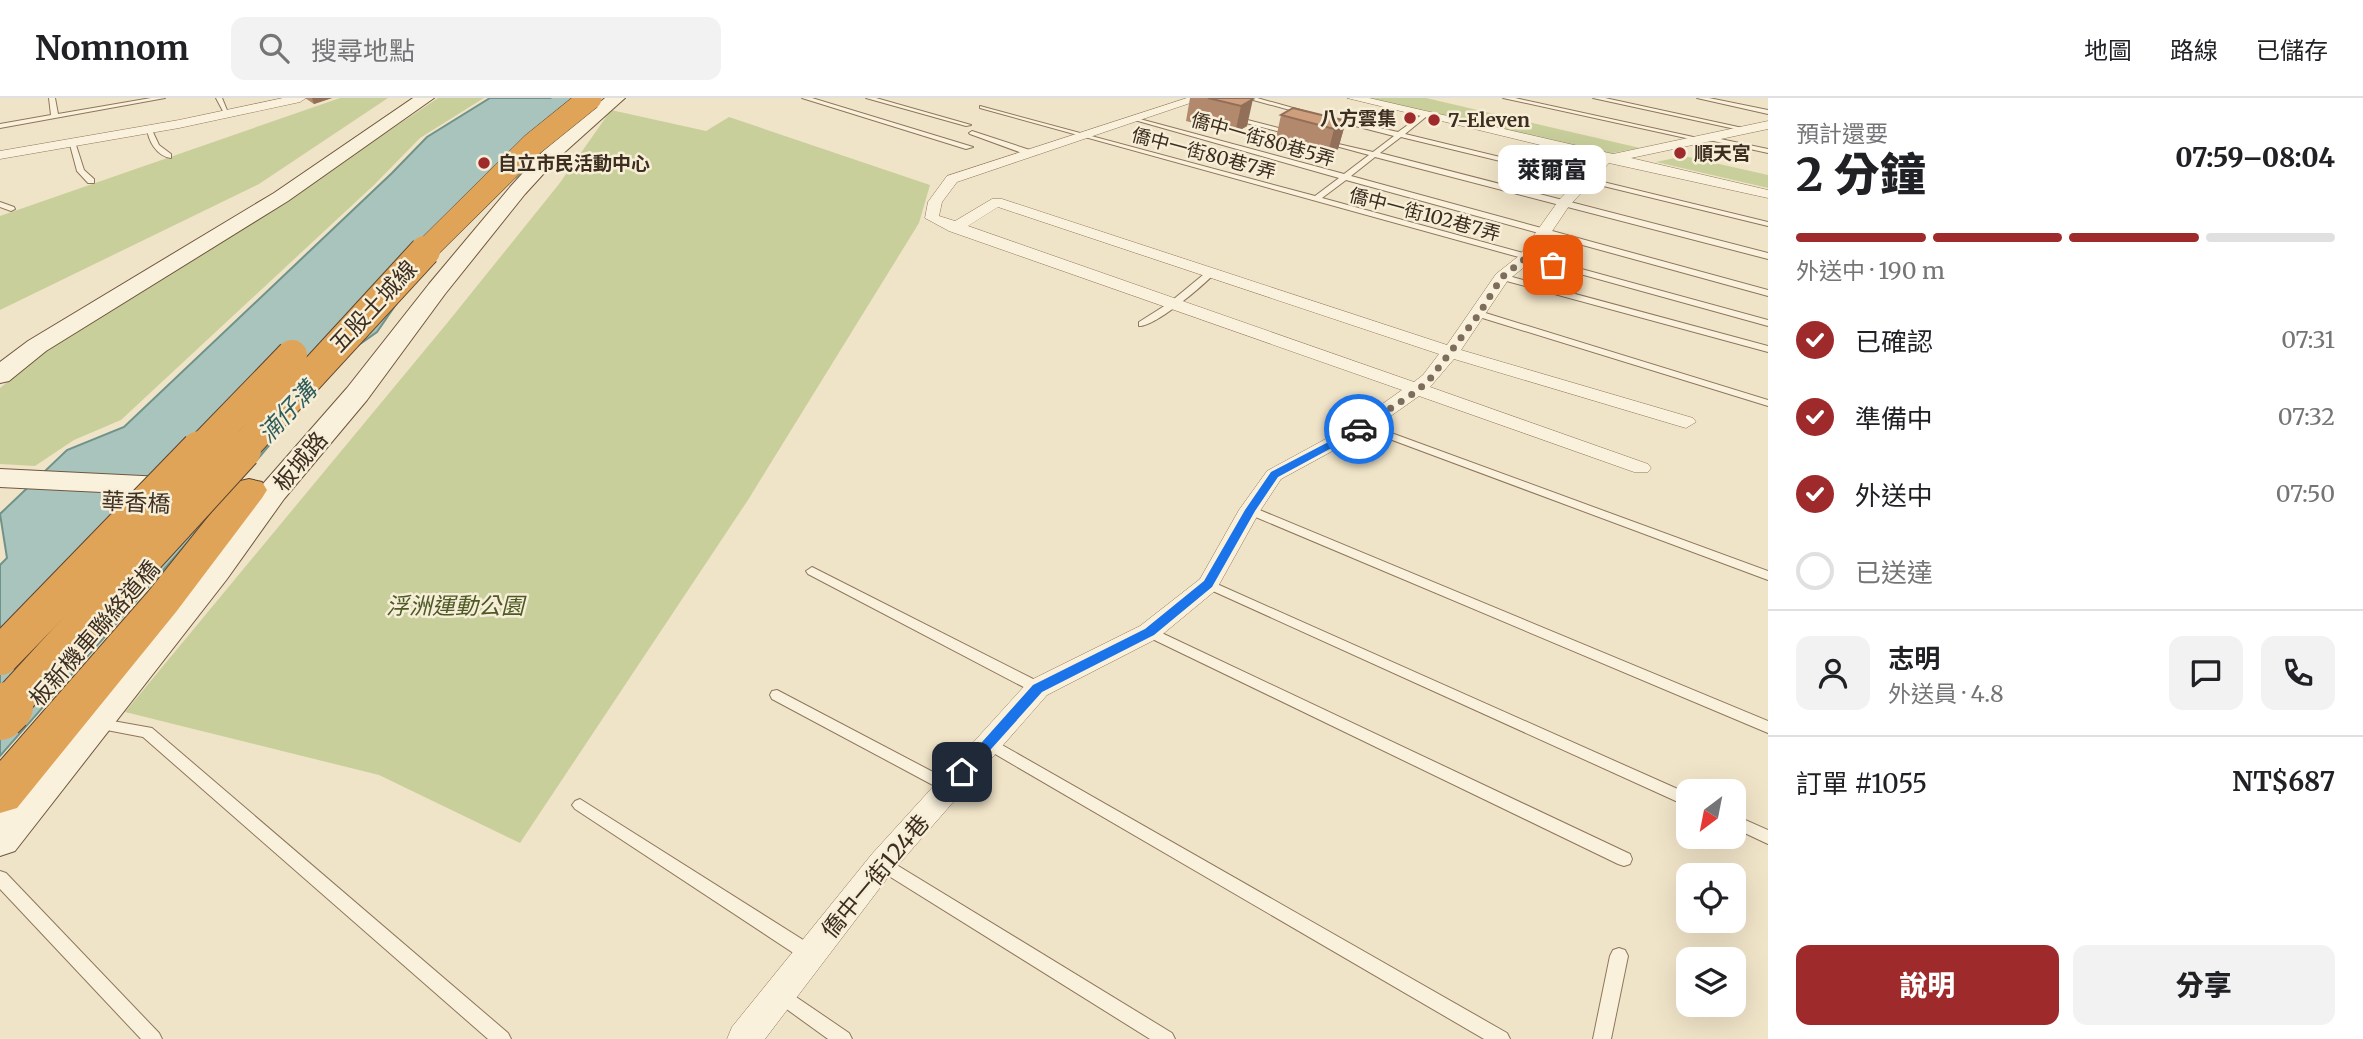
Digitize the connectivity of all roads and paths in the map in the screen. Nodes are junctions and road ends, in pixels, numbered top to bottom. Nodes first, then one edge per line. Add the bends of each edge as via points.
1 (52, 98) edge
2 (162, 98) edge
3 (219, 98) edge
4 (300, 98) edge
5 (425, 98) edge
6 (566, 98) edge
7 (590, 98) edge
8 (616, 98) edge
9 (805, 98) edge
10 (869, 98) edge
11 (1248, 98) edge
12 (1353, 98) edge
13 (1506, 98) edge
14 (1596, 98) edge
15 (1700, 98) edge
16 (140, 100) edge
17 (1191, 104) edge
18 (982, 107) dead end
19 (1768, 112) edge
20 (1312, 113) edge
21 (227, 114) junction
22 (1219, 115) edge
23 (1426, 115) junction
24 (55, 117) junction
25 (1324, 117) edge
26 (1134, 119) junction
27 (1768, 125) edge
28 (0, 127) edge
29 (149, 129) junction
30 (1749, 130) junction
31 (1297, 134) edge
32 (1400, 135) junction
33 (1084, 136) junction
34 (1310, 138) edge
35 (1707, 140) junction
36 (71, 142) junction
37 (969, 147) dead end
38 (1768, 151) edge
39 (1033, 154) junction
40 (1375, 154) junction
41 (0, 155) edge
42 (168, 156) dead end
43 (1611, 159) junction
44 (1343, 178) junction
45 (1585, 180) junction
46 (92, 181) dead end
47 (1768, 194) edge
48 (1315, 200) junction
49 (1564, 203) junction
50 (0, 204) edge
51 (11, 209) dead end
52 (1768, 224) edge
53 (954, 228) junction
54 (1545, 233) junction
55 (1768, 256) edge
56 (1526, 258) junction
57 (1212, 272) junction
58 (1502, 277) junction
59 (1768, 293) edge
60 (1172, 305) junction
61 (1479, 314) junction
62 (1768, 323) edge
63 (1142, 324) dead end
64 (1768, 349) edge
65 (1450, 352) junction
66 (0, 375) edge
67 (1417, 391) junction
68 (1768, 403) edge
69 (1686, 422) dead end
70 (1364, 426) junction
71 (1641, 468) dead end
72 (9, 486) edge
73 (245, 502) junction
74 (1250, 510) junction
75 (812, 570) dead end
76 (1768, 576) edge
77 (1208, 584) junction
78 (1149, 632) junction
79 (0, 656) edge
80 (1038, 688) junction
81 (777, 695) dead end
82 (0, 715) edge
83 (93, 722) junction
84 (1768, 727) edge
85 (988, 743) junction
86 (0, 775) edge
87 (949, 787) junction
88 (0, 794) edge
89 (1676, 795) edge
90 (580, 806) dead end
91 (1746, 826) edge
92 (1768, 836) edge
93 (0, 838) edge
94 (1624, 859) dead end
95 (882, 863) junction
96 (0, 878) edge
97 (810, 954) junction
98 (1619, 956) dead end
99 (779, 994) junction
100 (153, 1039) edge
101 (502, 1039) edge
102 (744, 1039) edge
103 (843, 1039) edge
104 (1166, 1039) edge
105 (1501, 1039) edge
106 (1602, 1039) edge

1 - 24 lane
2 - 16 lane
3 - 21 lane
4 - 21 street
5 - 66 street via 281,197 37,346
6 - 79 highway, 五股土城線, bridge via 495,154 425,220
7 - 82 highway, 五股土城線, bridge via 533,144 398,278
8 - 73 street, 板城路 via 518,190 357,394
9 - 37 lane
10 - 39 lane
11 - 20 lane
12 - 23 street
13 - 35 lane
14 - 30 lane
15 - 19 lane
16 - 24 lane
17 - 26 street
18 - 33 lane
21 - 29 street
22 - 31 lane
23 - 32 lane
23 - 43 street
24 - 28 lane
25 - 32 lane
26 - 33 street
26 - 44 lane, 僑中一街80巷5弄
27 - 30 street
29 - 36 street
29 - 42 lane via 156,146
30 - 35 street
32 - 40 lane
32 - 45 lane
33 - 39 street
33 - 48 lane, 僑中一街80巷7弄
34 - 40 lane
35 - 38 lane
35 - 43 street
36 - 41 street
36 - 46 lane via 81,171
39 - 53 street via 952,179 931,211 932,218
40 - 44 lane
40 - 49 lane
43 - 45 street, 僑中一街124巷 via 1604,160
43 - 47 street
44 - 48 lane
44 - 54 lane
45 - 49 street, 僑中一街124巷
45 - 52 lane
48 - 56 lane, 僑中一街102巷7弄
49 - 54 street, 僑中一街124巷
49 - 55 lane
50 - 51 lane
53 - 57 street via 997,202
53 - 60 street
54 - 56 street, 僑中一街124巷
54 - 59 lane
56 - 58 street, 僑中一街124巷
56 - 62 lane, 僑中一街102巷7弄
57 - 60 lane
57 - 65 street
58 - 61 street, 僑中一街124巷
58 - 64 lane
60 - 63 lane
60 - 67 street
61 - 65 street, 僑中一街124巷
61 - 68 lane
65 - 67 street, 僑中一街124巷
65 - 69 street
67 - 70 street, 僑中一街124巷
67 - 71 street
70 - 74 street, 僑中一街124巷 via 1274,475
70 - 76 lane
72 - 73 street, 華香橋, bridge
73 - 83 street, 板城路
73 - 86 lane, 板新機車聯絡道橋 via 194,548
73 - 88 highway
74 - 77 street, 僑中一街124巷
74 - 84 lane
75 - 80 lane
77 - 78 street, 僑中一街124巷
77 - 89 lane
78 - 80 street, 僑中一街124巷
78 - 94 lane
80 - 85 street, 僑中一街124巷
81 - 87 lane
83 - 93 street, 板城路
83 - 101 lane via 147,732
85 - 87 street, 僑中一街124巷
85 - 105 lane
87 - 95 street, 僑中一街124巷
90 - 97 lane
91 - 92 lane
95 - 97 street, 僑中一街124巷
95 - 104 lane
96 - 100 lane
97 - 99 street, 僑中一街124巷
98 - 106 lane
99 - 102 street, 僑中一街124巷
99 - 103 lane

